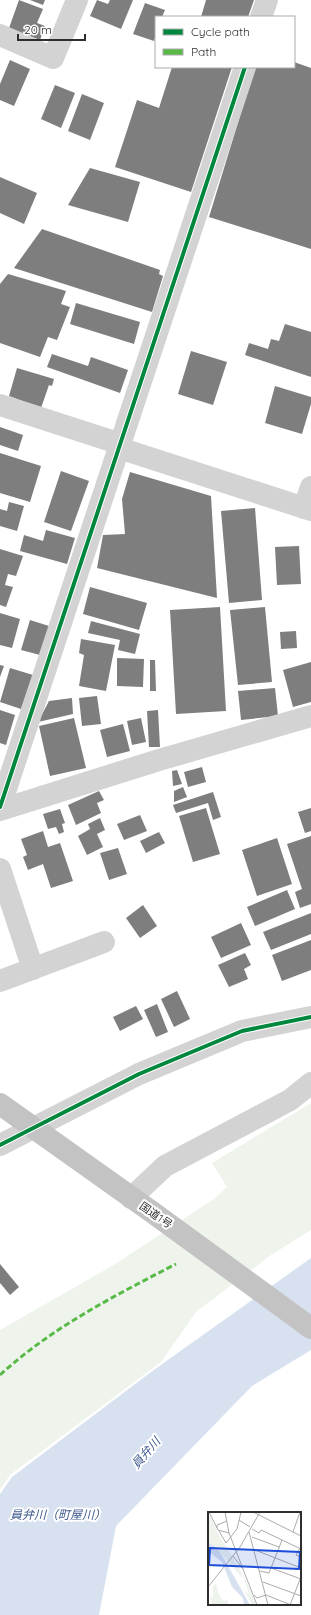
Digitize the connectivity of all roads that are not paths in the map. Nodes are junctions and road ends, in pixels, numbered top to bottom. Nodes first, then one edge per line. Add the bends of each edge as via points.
1 (77, 0) edge
2 (267, 0) edge
3 (261, 16) edge
4 (0, 35) edge
5 (245, 68) edge
6 (0, 405) edge
7 (120, 446) junction
8 (311, 487) edge
9 (308, 509) edge
10 (311, 716) edge
11 (0, 808) edge
12 (0, 869) edge
13 (104, 942) dead end
14 (33, 969) junction
15 (0, 981) edge
16 (311, 1017) edge
17 (311, 1083) edge
18 (0, 1104) edge
19 (33, 1127) junction
20 (0, 1145) edge
21 (131, 1198) junction
22 (311, 1328) edge

1 - 4 street via 53,58
2 - 3 street
5 - 7 street
6 - 7 street
7 - 9 street
7 - 11 street
8 - 9 street
10 - 11 street
12 - 14 street
13 - 14 street
14 - 15 street
16 - 19 street via 242,1031 139,1074
17 - 21 street via 290,1100 165,1166
18 - 19 highway, 国道1号
19 - 20 street
19 - 21 highway, 国道1号
21 - 22 highway, 国道1号

